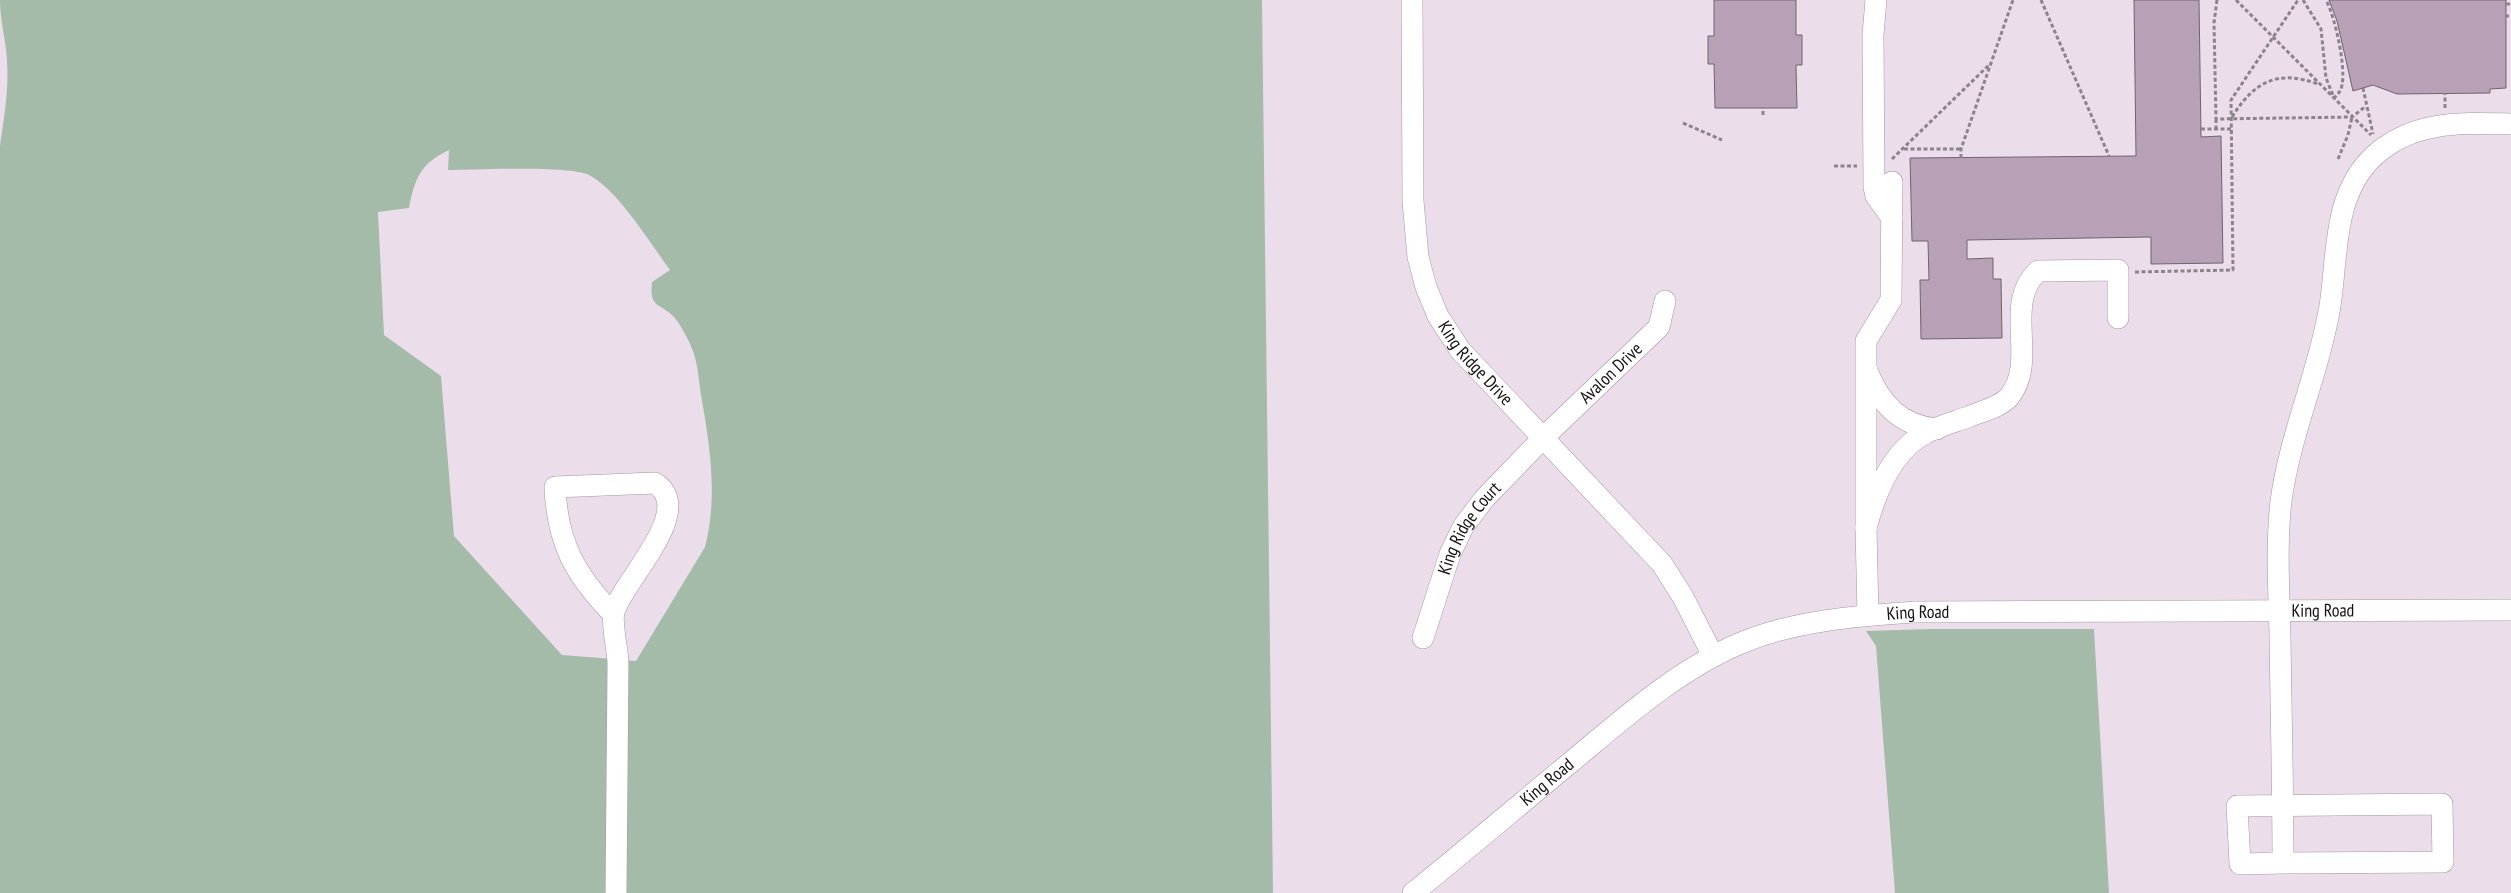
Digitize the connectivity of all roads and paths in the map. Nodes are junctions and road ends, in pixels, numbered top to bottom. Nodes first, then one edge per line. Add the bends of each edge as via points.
1 (1412, 0) edge
2 (1876, 0) edge
3 (2013, 0) edge
4 (2041, 0) edge
5 (2217, 0) edge
6 (2236, 0) edge
7 (2298, 0) edge
8 (2303, 0) edge
9 (2326, 0) edge
10 (2506, 4) dead end
11 (2511, 4) edge
12 (2506, 16) dead end
13 (2511, 16) edge
14 (2273, 37) junction
15 (1990, 64) junction
16 (2321, 86) junction
17 (2363, 88) dead end
18 (2445, 93) dead end
19 (2334, 98) junction
20 (2366, 106) junction
21 (1764, 108) dead end
22 (2445, 109) dead end
23 (1763, 115) dead end
24 (2352, 116) junction
25 (2216, 119) junction
26 (2231, 119) junction
27 (1683, 123) dead end
28 (2511, 124) edge
29 (2201, 129) dead end
30 (2216, 129) junction
31 (2231, 129) junction
32 (1722, 140) dead end
33 (1903, 149) junction
34 (1961, 149) junction
35 (2109, 156) dead end
36 (1961, 158) dead end
37 (2338, 159) dead end
38 (1891, 161) dead end
39 (1834, 166) dead end
40 (1860, 166) dead end
41 (1892, 182) dead end
42 (1892, 218) junction
43 (2130, 272) dead end
44 (1665, 301) dead end
45 (2118, 318) dead end
46 (1866, 367) junction
47 (1937, 429) junction
48 (1544, 437) junction
49 (1866, 528) junction
50 (2280, 610) junction
51 (2511, 610) edge
52 (613, 614) junction
53 (1868, 615) junction
54 (1423, 638) dead end
55 (1713, 656) junction
56 (2283, 805) junction
57 (2284, 863) junction
58 (616, 893) edge
59 (1414, 893) edge

1 - 48 street, King Ridge Drive via 1413,201 1418,257 1426,287 1438,316 1460,350
2 - 42 street via 1873,36 1874,187 1876,196
3 - 15 path
4 - 35 path
5 - 25 path via 2214,23
6 - 14 path
7 - 14 path
8 - 19 path via 2320,29 2326,78
9 - 19 path via 2336,30 2343,75 2341,90
10 - 11 path
12 - 13 path
14 - 16 path
14 - 26 path via 2231,100
15 - 33 path
15 - 34 path
16 - 19 path
16 - 26 path via 2292,78 2265,82 2243,99
17 - 20 path
18 - 22 path
19 - 24 path
20 - 24 path
20 - 24 path via 2373,138
21 - 23 path
24 - 26 path
24 - 37 path
25 - 26 path
25 - 30 path
26 - 31 path
27 - 32 path
28 - 50 street via 2456,123 2412,132 2374,156 2351,187 2339,225 2329,308 2284,480 2280,512
29 - 30 path
30 - 31 path
31 - 43 path via 2233,270
33 - 34 path
33 - 38 path
34 - 36 path
39 - 40 path
41 - 42 street
42 - 46 street via 1891,300 1866,341
44 - 48 street, Avalon Drive via 1659,327
45 - 47 street via 2118,270 2038,271 2030,278 2022,302 2021,371 2014,390 1999,406
46 - 47 street via 1873,386 1893,412 1906,422
46 - 49 street
47 - 49 street via 1910,445 1898,459 1879,489
48 - 54 street, King Ridge Court via 1484,499 1463,527 1450,554
48 - 55 street, King Ridge Drive via 1662,564
49 - 53 street
50 - 51 street, King Road
50 - 53 street, King Road
50 - 56 street
52 - 52 street via 579,575 567,552 559,527 555,487 655,483 664,489 669,503 664,523 642,565 622,592
52 - 58 street via 618,656
53 - 55 street, King Road via 1800,626 1743,642
55 - 59 street, King Road via 1664,687 1612,728
56 - 57 street
56 - 57 street via 2238,806 2240,864
56 - 57 street via 2442,804 2443,862

